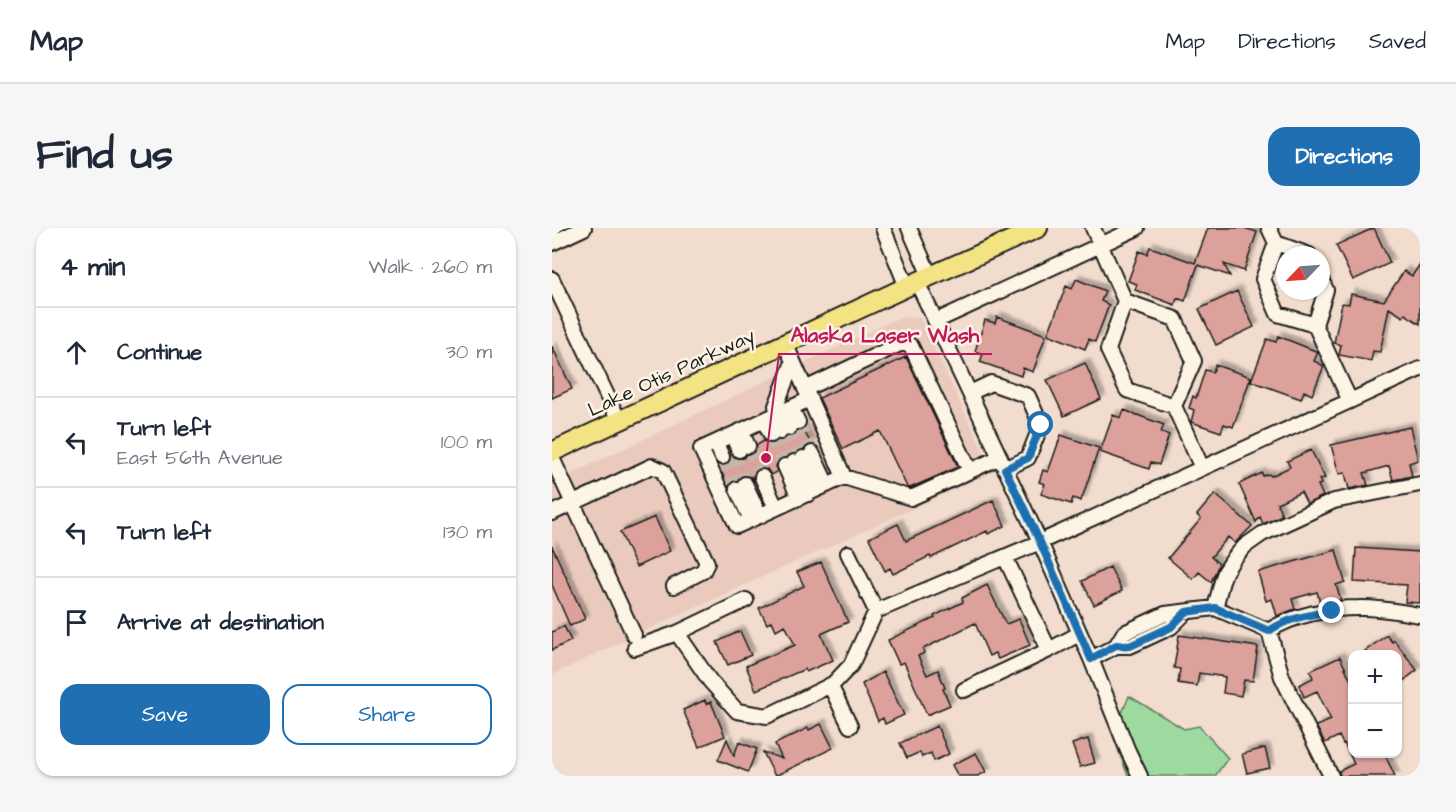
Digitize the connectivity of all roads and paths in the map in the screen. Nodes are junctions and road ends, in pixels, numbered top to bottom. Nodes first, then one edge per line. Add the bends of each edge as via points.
1 (584, 228) edge
2 (883, 228) edge
3 (909, 228) edge
4 (1038, 228) edge
5 (1093, 228) edge
6 (1137, 228) edge
7 (1269, 228) edge
8 (552, 243) edge
9 (1276, 243) junction
10 (1100, 245) junction
11 (1284, 246) edge
12 (552, 279) edge
13 (918, 282) junction
14 (1323, 300) edge
15 (1125, 301) junction
16 (936, 321) junction
17 (1315, 325) junction
18 (785, 343) junction
19 (793, 362) junction
20 (1420, 369) edge
21 (970, 393) junction
22 (807, 394) junction
23 (1350, 400) junction
24 (1174, 406) junction
25 (777, 414) junction
26 (619, 421) junction
27 (728, 437) junction
28 (552, 453) edge
29 (552, 458) edge
30 (1003, 463) junction
31 (1202, 468) junction
32 (970, 471) junction
33 (844, 477) junction
34 (1420, 484) edge
35 (813, 491) junction
36 (573, 503) junction
37 (552, 513) edge
38 (764, 514) junction
39 (1040, 542) junction
40 (848, 553) dead end
41 (1005, 557) junction
42 (674, 586) dead end
43 (746, 600) dead end
44 (1215, 608) junction
45 (876, 611) junction
46 (1420, 615) edge
47 (1269, 631) junction
48 (677, 633) junction
49 (1079, 634) junction
50 (1049, 650) junction
51 (1091, 659) junction
52 (830, 685) junction
53 (964, 690) dead end
54 (850, 726) dead end
55 (1140, 776) edge
56 (1331, 776) edge

1 - 8 street
2 - 13 street
3 - 13 street
4 - 13 main road, Lake Otis Parkway
5 - 10 street
6 - 10 street
7 - 9 street
9 - 11 street
9 - 17 street via 1263,279 1278,314
10 - 15 street
10 - 16 street
12 - 26 street
13 - 16 street
13 - 18 main road, Lake Otis Parkway
14 - 17 street
15 - 24 street via 1108,350 1117,370 1127,390
15 - 24 street via 1174,319 1194,361
16 - 21 street
17 - 23 street
18 - 19 street
18 - 26 main road, Lake Otis Parkway
19 - 22 street
19 - 25 street via 776,406
20 - 23 street
21 - 30 street
21 - 30 street via 991,383 1028,396 1041,425 1028,458
22 - 25 street
22 - 32 street via 902,343 911,346
22 - 33 street
23 - 31 street
24 - 31 street
25 - 25 street via 784,429
25 - 27 street
26 - 28 main road, Lake Otis Parkway
27 - 27 street via 735,452
27 - 38 street via 701,449 737,526
29 - 36 street
30 - 32 street
30 - 39 street
31 - 39 street
32 - 33 street via 911,498
33 - 35 street
34 - 44 street via 1334,501 1262,534 1245,546 1225,572
35 - 35 street via 799,460
35 - 38 street
36 - 37 street
36 - 42 street via 652,466 663,471 707,563 704,571
36 - 48 street via 634,641
38 - 38 street via 749,483
39 - 41 street
39 - 49 street
40 - 45 street
41 - 45 street
41 - 50 street
43 - 48 street
44 - 47 street
44 - 51 street via 1186,612 1171,627 1130,646 1116,645
45 - 52 street via 852,665
46 - 47 street via 1359,608 1305,616
47 - 56 street via 1282,677
48 - 52 street via 710,681 737,711 767,716
49 - 50 street
49 - 51 street
50 - 53 street
51 - 55 street
52 - 54 street

